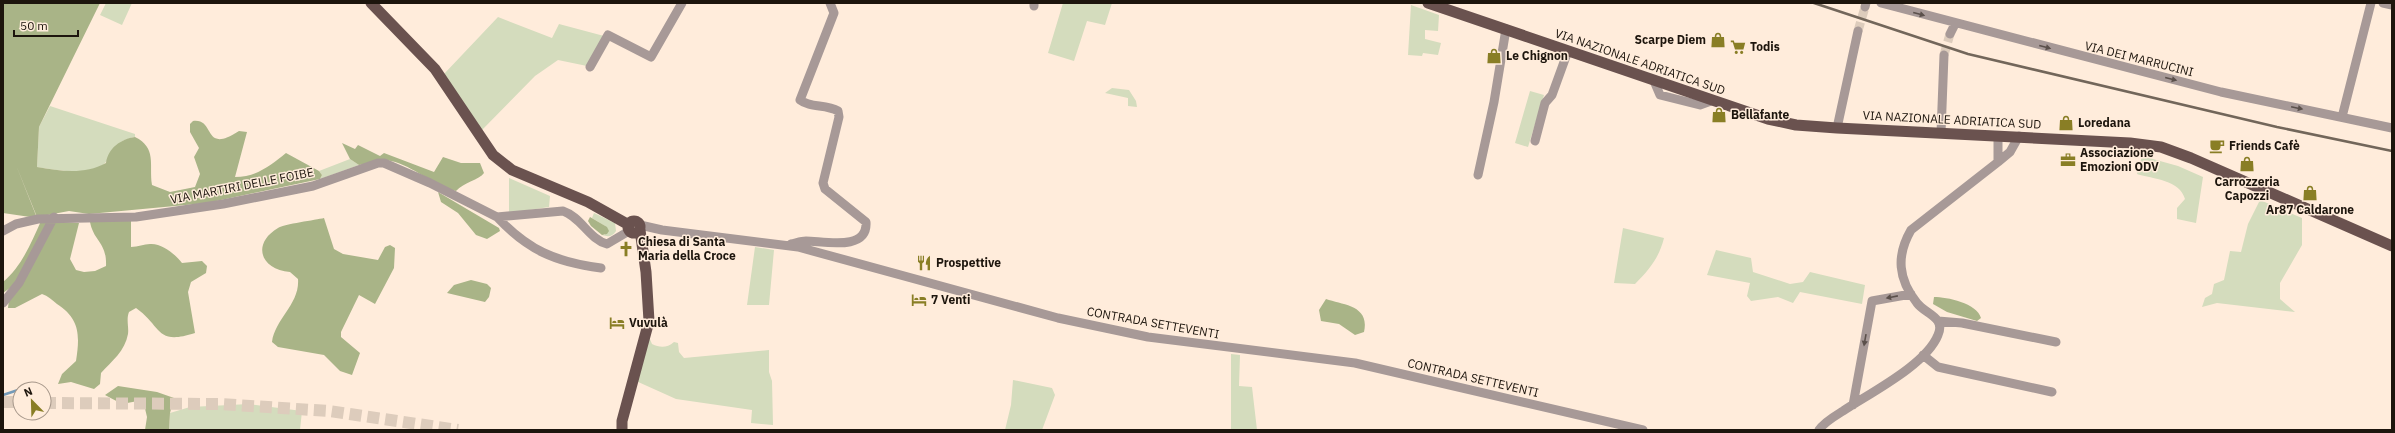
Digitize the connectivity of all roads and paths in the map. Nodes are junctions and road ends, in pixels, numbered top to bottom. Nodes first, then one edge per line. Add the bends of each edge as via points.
1 (371, 3) edge
2 (682, 3) edge
3 (830, 3) edge
4 (1428, 3) edge
5 (2371, 3) edge
6 (2383, 3) edge
7 (1885, 4) edge
8 (2392, 5) edge
9 (1955, 24) junction
10 (1506, 29) junction
11 (1858, 31) tunnel mouth
12 (1950, 34) tunnel mouth
13 (1568, 51) junction
14 (1944, 55) tunnel mouth
15 (590, 67) dead end
16 (2342, 117) junction
17 (1837, 128) junction
18 (2392, 128) edge
19 (1941, 133) junction
20 (1998, 136) junction
21 (2019, 136) junction
22 (1535, 141) dead end
23 (1998, 162) junction
24 (1478, 175) dead end
25 (497, 216) junction
26 (54, 217) junction
27 (635, 229) junction
28 (3, 231) edge
29 (784, 245) junction
30 (2392, 246) edge
31 (601, 268) dead end
32 (1911, 294) junction
33 (3, 303) edge
34 (1938, 321) junction
35 (2056, 342) dead end
36 (1923, 355) junction
37 (2052, 392) dead end
38 (1853, 404) junction
39 (622, 430) edge
40 (1643, 430) edge
41 (1820, 430) edge

1 - 27 main road via 435,69 493,155 512,170 588,202
2 - 15 street via 651,57 608,35
3 - 29 street via 834,13 800,100 838,111 839,117 823,183 825,189 866,222 866,228 863,234 853,241 842,244 806,241
4 - 10 main road, VIA NAZIONALE ADRIATICA SUD
5 - 16 street
6 - 8 street
7 -> 9 street, VIA DEI MARRUCINI
9 - 12 street
9 -> 16 street, VIA DEI MARRUCINI via 2221,92
10 - 13 main road, VIA NAZIONALE ADRIATICA SUD
10 - 24 street
11 - 17 street
13 - 17 main road, VIA NAZIONALE ADRIATICA SUD via 1768,119 1796,125
13 - 22 street via 1552,95 1545,103
14 - 19 street
16 - 18 street, VIA DEI MARRUCINI
17 - 19 main road, VIA NAZIONALE ADRIATICA SUD
19 - 20 main road, VIA NAZIONALE ADRIATICA SUD
20 - 21 main road, VIA NAZIONALE ADRIATICA SUD
20 - 23 street
21 - 23 street via 2010,152
21 - 30 main road, VIA NAZIONALE ADRIATICA SUD via 2130,142 2161,147
23 - 32 street via 1911,230 1904,241 1899,266
25 - 26 street, VIA MARTIRI DELLE FOIBE via 430,183 384,163 378,163 313,186 223,204 136,217
25 - 27 street via 563,211 572,215 598,240 607,244
25 - 31 street, VIA MARTIRI DELLE FOIBE via 516,237 543,253 582,266
26 - 28 street, VIA MARTIRI DELLE FOIBE via 16,224
26 - 33 street via 19,283
27 - 29 street, CONTRADA SETTEVENTI
27 - 39 main road via 646,268 649,321 622,420
29 - 40 street, CONTRADA SETTEVENTI via 1058,318 1148,337 1355,363
32 - 34 street via 1917,304
32 -> 38 street via 1872,301
34 - 35 street via 1962,323
34 - 36 street via 1937,338
36 - 37 street via 1938,367
36 - 38 street via 1899,376
38 - 41 street via 1823,425

